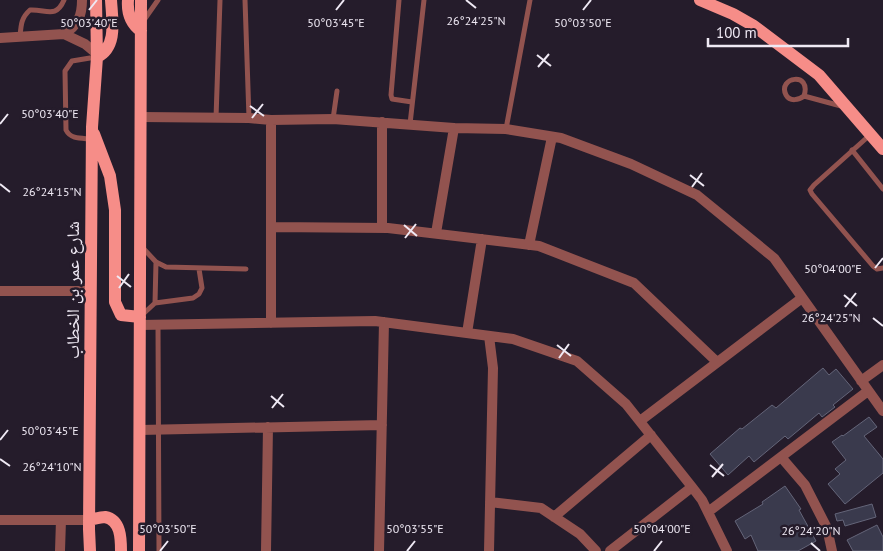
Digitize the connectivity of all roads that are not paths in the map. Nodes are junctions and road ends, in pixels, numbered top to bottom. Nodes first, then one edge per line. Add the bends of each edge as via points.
1 (64, 0) edge
2 (82, 0) edge
3 (96, 0) edge
4 (111, 0) edge
5 (128, 0) edge
6 (141, 0) edge
7 (158, 0) edge
8 (220, 0) edge
9 (244, 0) edge
10 (399, 0) edge
11 (424, 0) edge
12 (530, 0) edge
13 (700, 0) edge
14 (141, 28) junction
15 (64, 34) junction
16 (20, 37) junction
17 (0, 38) edge
18 (97, 56) junction
19 (337, 91) dead end
20 (804, 96) junction
21 (412, 102) junction
22 (849, 108) junction
23 (141, 117) junction
24 (216, 118) junction
25 (249, 118) junction
26 (332, 119) junction
27 (271, 120) junction
28 (382, 122) junction
29 (410, 124) junction
30 (454, 128) junction
31 (506, 129) junction
32 (92, 133) junction
33 (872, 134) junction
34 (552, 137) junction
35 (883, 149) edge
36 (852, 150) junction
37 (883, 189) edge
38 (271, 227) junction
39 (382, 228) junction
40 (436, 234) junction
41 (482, 239) junction
42 (140, 244) junction
43 (529, 245) junction
44 (156, 262) junction
45 (883, 268) edge
46 (199, 269) junction
47 (246, 270) dead end
48 (0, 291) edge
49 (90, 291) junction
50 (802, 298) junction
51 (155, 302) junction
52 (140, 321) junction
53 (384, 322) junction
54 (271, 323) junction
55 (158, 325) junction
56 (467, 333) junction
57 (489, 336) junction
58 (717, 362) junction
59 (883, 365) edge
60 (861, 381) junction
61 (868, 391) junction
62 (883, 411) edge
63 (640, 420) junction
64 (382, 425) junction
65 (268, 428) junction
66 (140, 430) junction
67 (158, 430) junction
68 (651, 435) junction
69 (781, 457) junction
70 (692, 488) junction
71 (490, 502) junction
72 (708, 512) junction
73 (554, 517) junction
74 (0, 520) edge
75 (60, 520) junction
76 (89, 520) junction
77 (60, 551) edge
78 (90, 551) edge
79 (121, 551) edge
80 (140, 551) edge
81 (159, 551) edge
82 (266, 551) edge
83 (379, 551) edge
84 (490, 551) edge
85 (596, 551) edge
86 (610, 551) edge
87 (727, 551) edge
88 (832, 551) edge

1 - 16 lane via 54,12 30,10 25,14
2 - 15 street via 80,17
3 - 18 main road, شارع عمر بن الخطاب
4 - 18 main road via 111,40 108,48
5 - 14 main road via 130,20
6 - 14 main road
7 - 14 lane
8 - 24 lane
9 - 25 lane
10 - 21 lane via 391,94 392,99
11 - 21 lane
12 - 31 lane
13 - 22 main road via 733,14 776,42 819,75
14 - 23 main road
15 - 16 street
15 - 18 street via 85,44
16 - 17 street
18 - 32 main road, شارع عمر بن الخطاب
18 - 32 lane via 72,61 65,71 68,135 75,138
19 - 26 lane
20 - 20 lane via 804,83 798,79 786,83 784,88 789,98 794,100
20 - 22 lane
21 - 29 lane
22 - 33 main road
23 - 24 street
23 - 42 main road
24 - 25 street
25 - 27 street
26 - 27 street
26 - 28 street
27 - 38 street
28 - 29 street
28 - 39 street
29 - 30 street
30 - 31 street
30 - 40 street
31 - 34 street
32 - 49 main road, شارع عمر بن الخطاب
32 - 52 main road via 110,176 115,210 115,302 122,315
33 - 35 main road
33 - 36 lane
34 - 43 street
34 - 50 street via 631,164 697,196 774,258
36 - 37 lane
36 - 45 lane via 810,190 872,266
38 - 39 street
38 - 54 street
39 - 40 street
40 - 41 street
41 - 43 street
41 - 56 street
42 - 44 lane
42 - 52 main road
43 - 58 street via 634,283
44 - 46 lane
44 - 51 lane
46 - 47 lane
46 - 51 lane via 202,288 199,294 193,298
48 - 49 street
49 - 76 main road, شارع عمر بن الخطاب
50 - 58 street
50 - 60 street
51 - 52 lane
52 - 55 street
52 - 66 main road
53 - 54 street
53 - 56 street
53 - 64 street
54 - 55 street
55 - 67 lane
56 - 57 street
57 - 63 street via 513,339 577,361
57 - 71 street via 493,368
58 - 63 street
59 - 60 street
60 - 61 street
61 - 62 street
61 - 69 street
63 - 68 street
64 - 65 street
64 - 83 street
65 - 67 street
65 - 82 street
66 - 67 street
66 - 80 main road
67 - 81 lane
68 - 70 street
68 - 73 street
69 - 72 street
69 - 88 street via 805,485 827,528
70 - 72 street
70 - 86 street
71 - 73 street via 541,508
71 - 84 street
72 - 87 street
73 - 85 street via 580,534
74 - 75 street
75 - 76 street
75 - 77 street
76 - 78 main road, شارع عمر بن الخطاب
76 - 79 main road via 105,517 114,521 119,528

